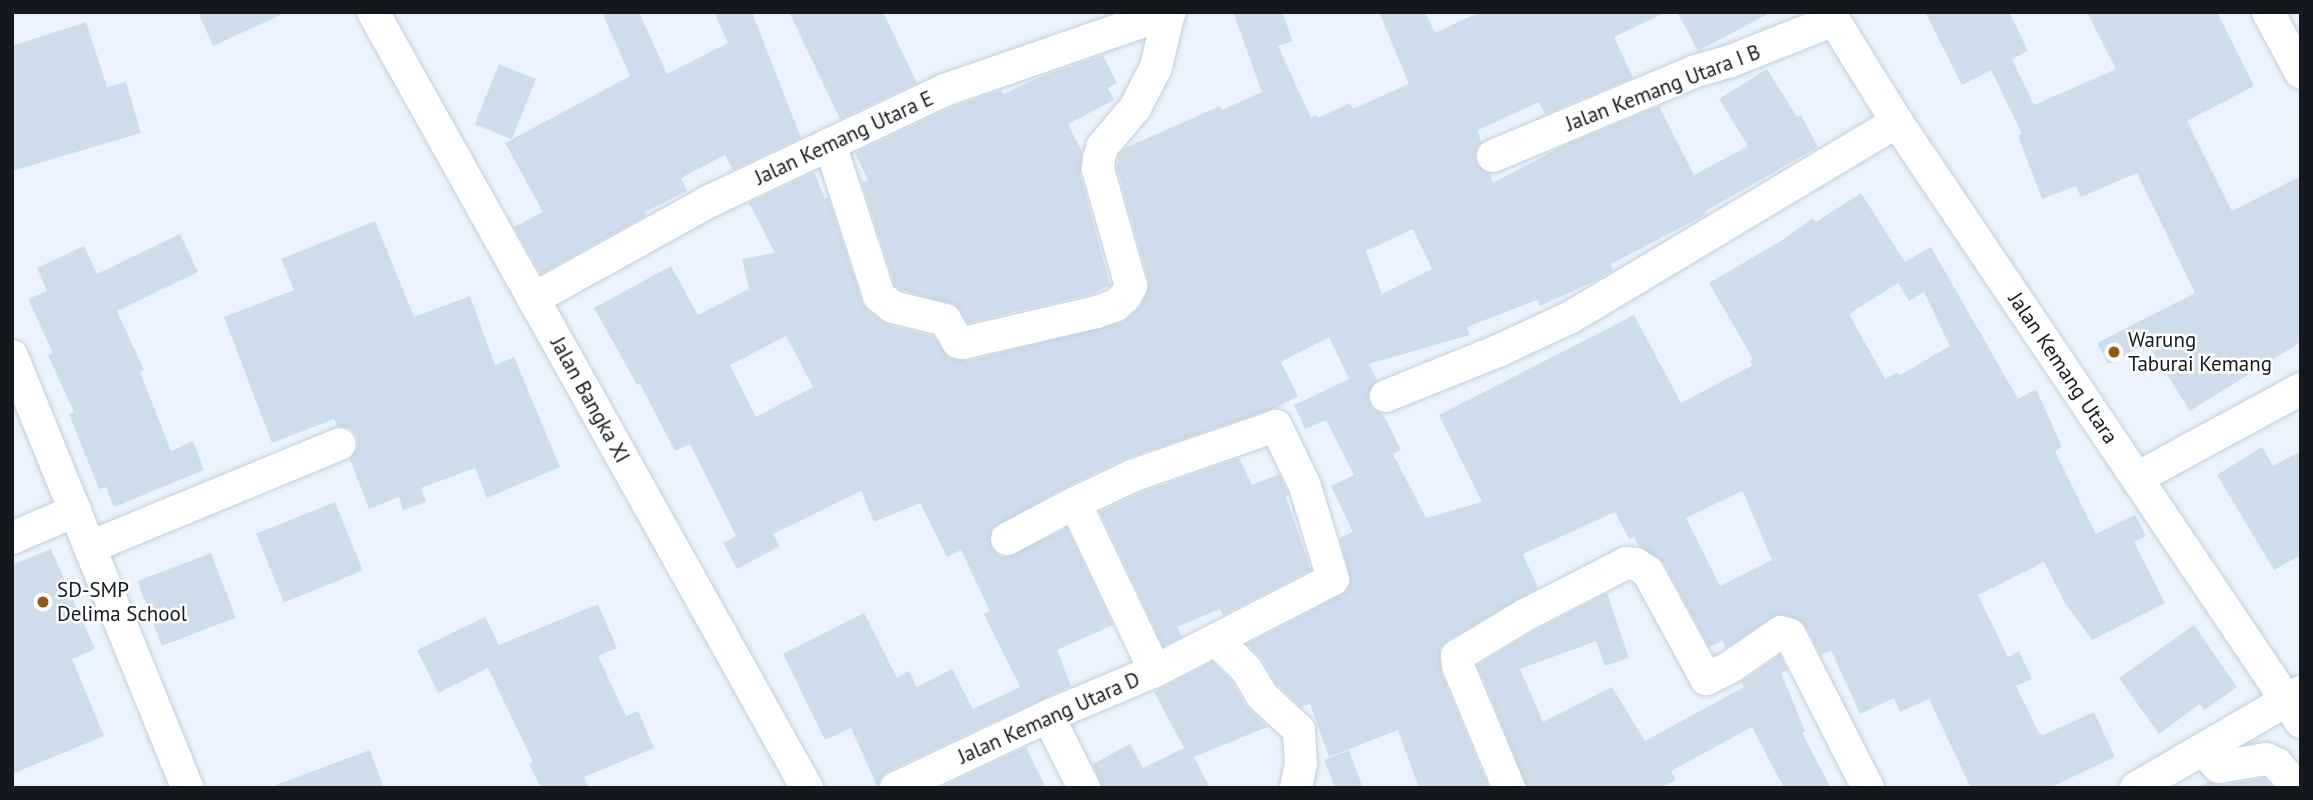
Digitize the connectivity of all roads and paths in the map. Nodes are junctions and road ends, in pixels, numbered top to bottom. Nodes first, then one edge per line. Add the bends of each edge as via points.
1 (373, 12) edge
2 (1169, 12) edge
3 (2268, 12) edge
4 (1831, 16) edge
5 (1093, 26) edge
6 (2301, 73) edge
7 (1897, 122) junction
8 (830, 144) junction
9 (1493, 156) dead end
10 (533, 299) junction
11 (12, 356) edge
12 (2301, 389) edge
13 (1386, 396) dead end
14 (340, 444) dead end
15 (2137, 478) junction
16 (1075, 503) junction
17 (75, 511) junction
18 (12, 538) edge
19 (1007, 539) dead end
20 (90, 547) junction
21 (1216, 640) junction
22 (1155, 671) junction
23 (2296, 705) edge
24 (1048, 716) junction
25 (2203, 750) junction
26 (187, 788) edge
27 (807, 788) edge
28 (896, 788) edge
29 (1084, 788) edge
30 (1296, 788) edge
31 (1508, 788) edge
32 (1868, 788) edge
33 (2136, 788) edge
34 (2298, 788) edge

1 - 10 street, Jalan Bangka XI
2 - 5 street, Jalan Kemang Utara E
2 - 8 street via 1156,67 1135,108 1102,147 1099,159 1131,286 1116,305 963,343 945,320 893,307 879,296
3 - 6 street
4 - 7 street, Jalan Kemang Utara
4 - 9 street, Jalan Kemang Utara I B
5 - 8 street, Jalan Kemang Utara E
7 - 13 street via 1571,317
7 - 15 street, Jalan Kemang Utara
8 - 10 street, Jalan Kemang Utara E via 710,201
10 - 27 street, Jalan Bangka XI
11 - 17 street
12 - 15 street
14 - 20 street
15 - 23 street, Jalan Kemang Utara
16 - 19 street
16 - 21 street via 1174,460 1271,426 1280,430 1305,486 1333,579
16 - 22 street, Jalan Kemang Utara D
17 - 18 street
17 - 20 street
20 - 26 street
21 - 22 street
21 - 30 street via 1246,669 1262,696 1298,730 1301,764
22 - 24 street, Jalan Kemang Utara D
23 - 25 street
24 - 28 street, Jalan Kemang Utara D
24 - 29 street
25 - 33 street
25 - 34 street via 2219,767 2266,760 2277,764
31 - 32 street via 1457,656 1626,564 1648,572 1706,679 1781,632 1790,635

